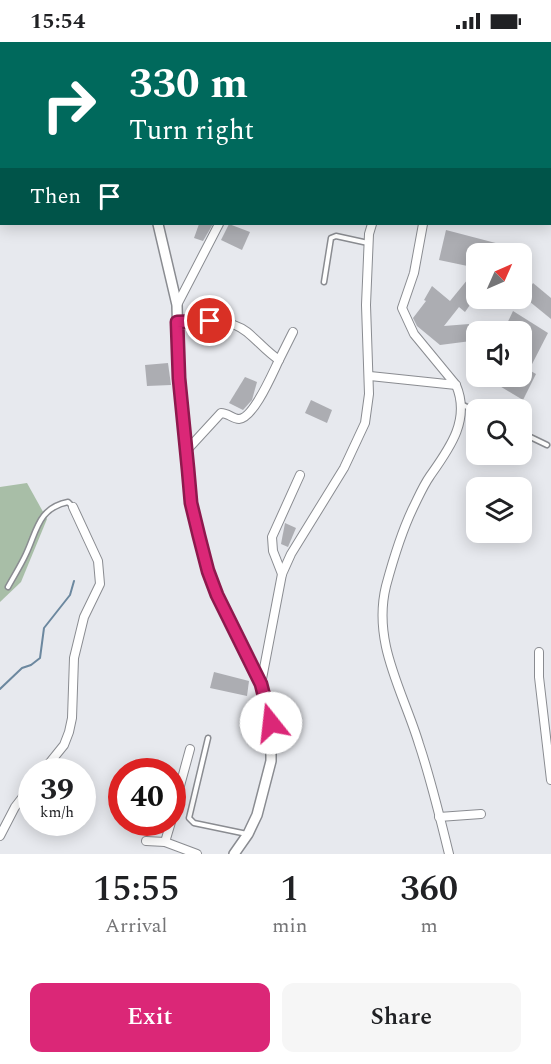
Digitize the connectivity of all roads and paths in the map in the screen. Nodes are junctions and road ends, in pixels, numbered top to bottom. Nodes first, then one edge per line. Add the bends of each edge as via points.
1 (158, 225) edge
2 (218, 225) edge
3 (372, 225) edge
4 (423, 225) edge
5 (369, 243) junction
6 (324, 282) dead end
7 (177, 305) junction
8 (177, 322) junction
9 (293, 332) dead end
10 (279, 360) junction
11 (370, 376) junction
12 (456, 385) junction
13 (461, 404) junction
14 (466, 406) edge
15 (532, 438) edge
16 (547, 445) dead end
17 (187, 450) junction
18 (300, 475) dead end
19 (73, 507) joint
20 (282, 574) junction
21 (8, 587) dead end
22 (539, 652) dead end
23 (261, 684) junction
24 (208, 738) dead end
25 (190, 749) dead end
26 (54, 758) edge
27 (186, 764) edge
28 (551, 780) edge
29 (18, 803) edge
30 (481, 814) dead end
31 (439, 817) junction
32 (248, 834) junction
33 (0, 836) edge
34 (167, 836) edge
35 (146, 841) dead end
36 (165, 842) junction
37 (197, 854) edge
38 (234, 854) edge
39 (449, 854) edge

1 - 7 street
2 - 7 street
3 - 5 street
4 - 12 street via 414,273 402,308 414,334
5 - 6 lane via 331,238
5 - 11 street via 366,305
7 - 8 street
8 - 10 street via 232,324
8 - 17 street
9 - 10 street
10 - 17 street via 255,407 239,419 221,413
11 - 12 street
11 - 20 street via 365,423
12 - 13 street
13 - 14 lane
13 - 31 street via 455,438 428,478 402,536 386,588 382,621 389,661 420,745
15 - 16 lane
17 - 23 street via 191,503 208,571
18 - 20 street via 272,537
19 - 21 lane via 68,502 55,505 39,522
19 - 26 street via 98,561 100,584 84,617 74,658 69,732
20 - 23 street
22 - 28 street
23 - 32 street via 271,723 271,761
24 - 32 lane via 189,818 194,823
25 - 27 street
29 - 33 street
30 - 31 street
31 - 39 street
32 - 38 street
34 - 36 street
35 - 36 street
36 - 37 street

